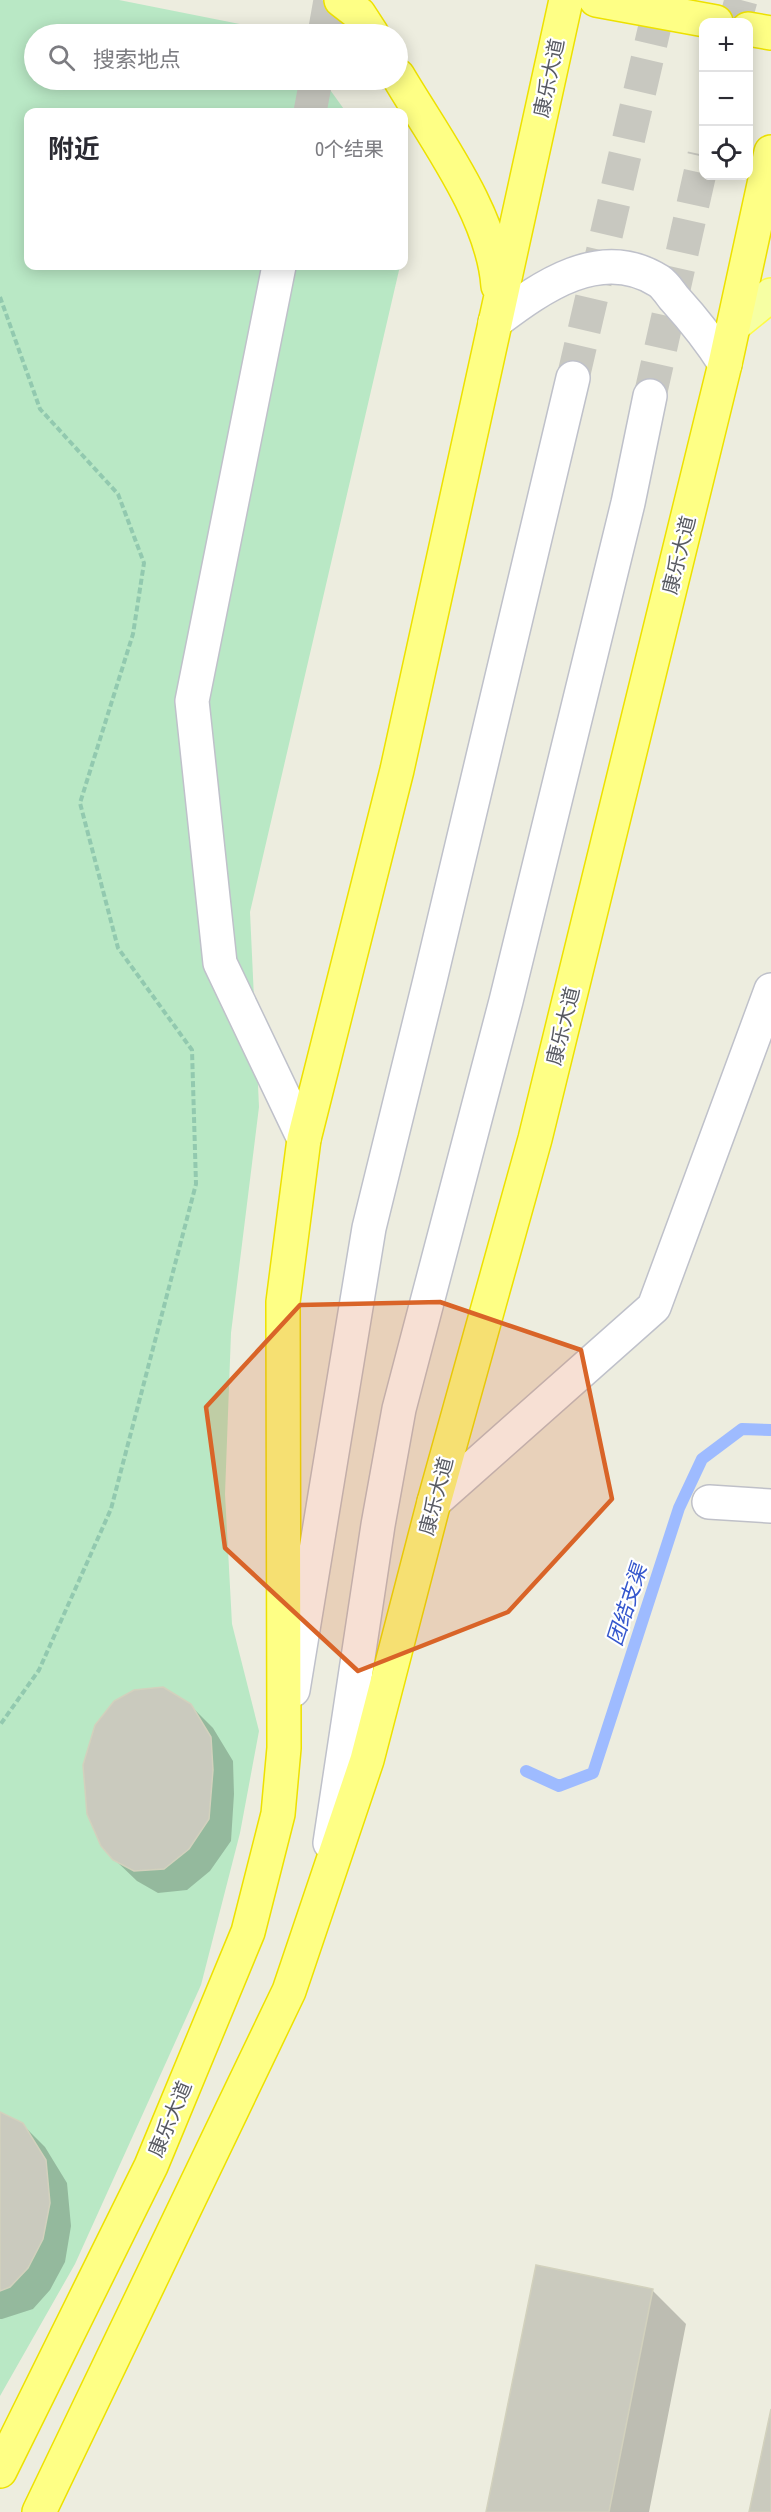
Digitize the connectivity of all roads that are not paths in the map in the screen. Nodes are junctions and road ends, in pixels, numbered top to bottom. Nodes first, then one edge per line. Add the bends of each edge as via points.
1 (341, 0) edge
2 (566, 0) edge
3 (596, 0) edge
4 (699, 19) edge
5 (366, 24) edge
6 (753, 29) edge
7 (771, 33) edge
8 (406, 90) edge
9 (771, 152) edge
10 (278, 270) edge
11 (771, 295) edge
12 (498, 313) junction
13 (734, 325) junction
14 (725, 364) junction
15 (573, 378) tunnel mouth
16 (651, 396) tunnel mouth
17 (771, 990) edge
18 (304, 1139) junction
19 (434, 1502) junction
20 (709, 1502) dead end
21 (771, 1506) edge
22 (284, 1748) junction
23 (323, 1892) junction
24 (0, 2471) edge
25 (39, 2512) edge

1 - 5 highway
2 - 12 highway, 康乐大道
3 - 4 highway
6 - 7 highway
8 - 12 highway via 468,193 497,263
9 - 13 highway, 康乐大道
10 - 18 main road via 192,701 220,963
11 - 13 main road
12 - 14 main road via 578,271 624,267 659,281 701,327
12 - 18 highway, 康乐大道 via 397,770
13 - 14 highway, 康乐大道
14 - 19 highway, 康乐大道 via 535,1139
15 - 22 main road, 康乐大道 via 369,1228
16 - 23 main road, 康乐大道 via 506,1001 399,1409
17 - 19 main road via 654,1307
18 - 22 highway, 康乐大道 via 283,1302
19 - 23 highway, 康乐大道 via 367,1760
20 - 21 main road
22 - 24 highway, 康乐大道 via 278,1814 248,1932 151,2166
23 - 25 highway, 康乐大道 via 289,1991

